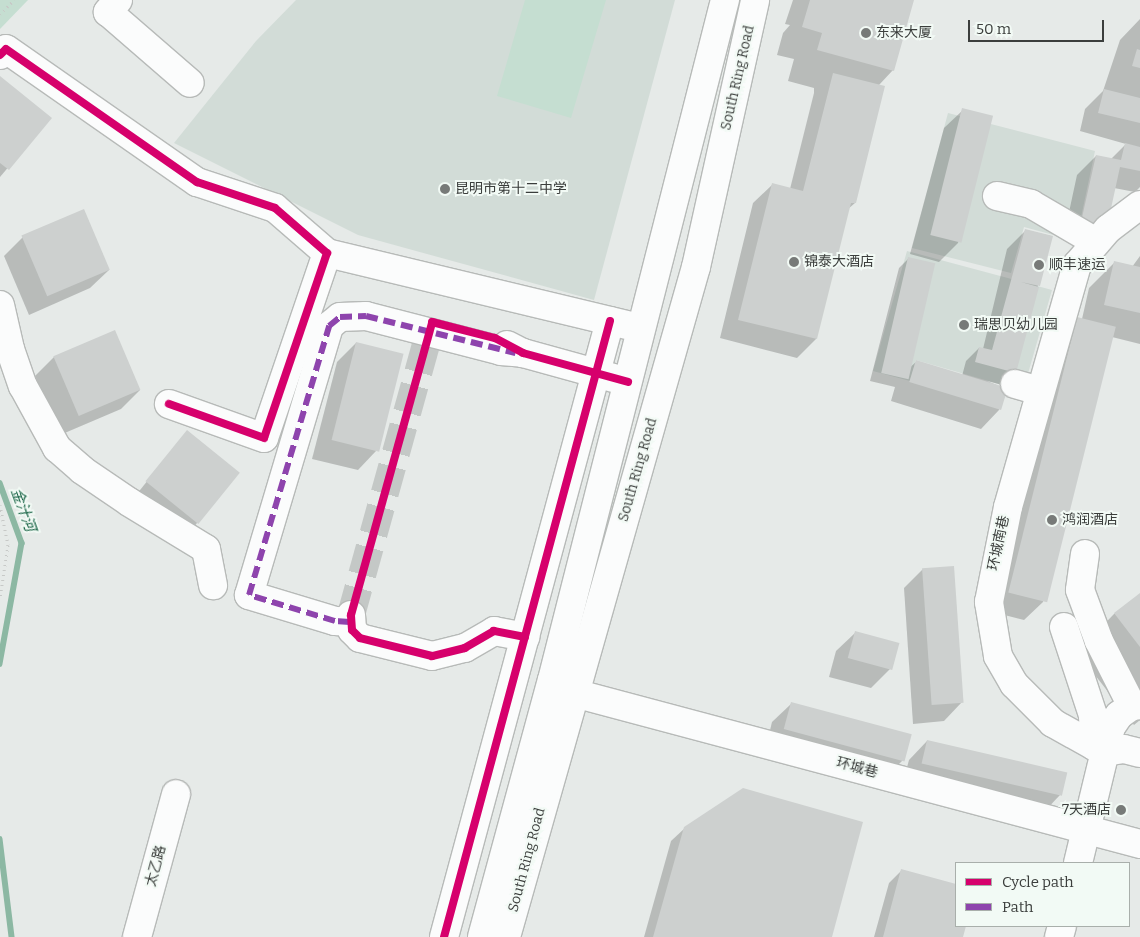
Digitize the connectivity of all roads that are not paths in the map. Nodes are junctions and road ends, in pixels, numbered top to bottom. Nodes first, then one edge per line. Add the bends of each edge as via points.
1 (118, 0) edge
2 (725, 0) edge
3 (755, 0) edge
4 (0, 55) edge
5 (190, 83) dead end
6 (997, 196) dead end
7 (1140, 206) edge
8 (1096, 242) junction
9 (327, 252) junction
10 (0, 305) edge
11 (610, 320) junction
12 (432, 322) dead end
13 (642, 328) junction
14 (523, 353) junction
15 (596, 374) junction
16 (628, 382) junction
17 (170, 404) dead end
18 (1085, 554) dead end
19 (213, 584) dead end
20 (1064, 627) dead end
21 (525, 637) junction
22 (574, 693) junction
23 (1136, 705) edge
24 (1100, 749) junction
25 (1140, 753) edge
26 (176, 794) dead end
27 (1087, 831) junction
28 (1140, 844) edge
29 (1078, 862) edge
30 (137, 937) edge
31 (444, 937) edge
32 (482, 937) edge
33 (506, 937) edge

1 - 5 street via 108,12
2 - 13 street, South Ring Road
3 - 22 street, South Ring Road via 696,267
4 - 9 street via 6,49 197,182 274,208
6 - 8 street via 1032,204
7 - 8 street, 环城南巷
8 - 24 street, 环城南巷 via 1077,265 1027,387 994,570 991,622 998,656 1014,684 1053,723
9 - 11 street
9 - 17 street via 264,438
10 - 19 street via 23,386 57,448 82,470 129,502 206,549
11 - 13 street
11 - 15 street
12 - 14 street via 496,338
13 - 16 street, South Ring Road
14 - 15 street
14 - 21 street via 501,351 366,316 340,317 329,326 250,595 335,621 351,618 360,638 432,656 465,648 494,631
15 - 16 street
15 - 21 street
16 - 32 street, South Ring Road
18 - 23 street via 1080,590 1100,641
20 - 24 street via 1093,715
21 - 31 street
22 - 27 street, 环城巷
22 - 33 street, South Ring Road
23 - 24 street via 1119,715
24 - 25 street
24 - 27 street
26 - 30 street, 太乙路
27 - 28 street, 环城巷
27 - 29 street

